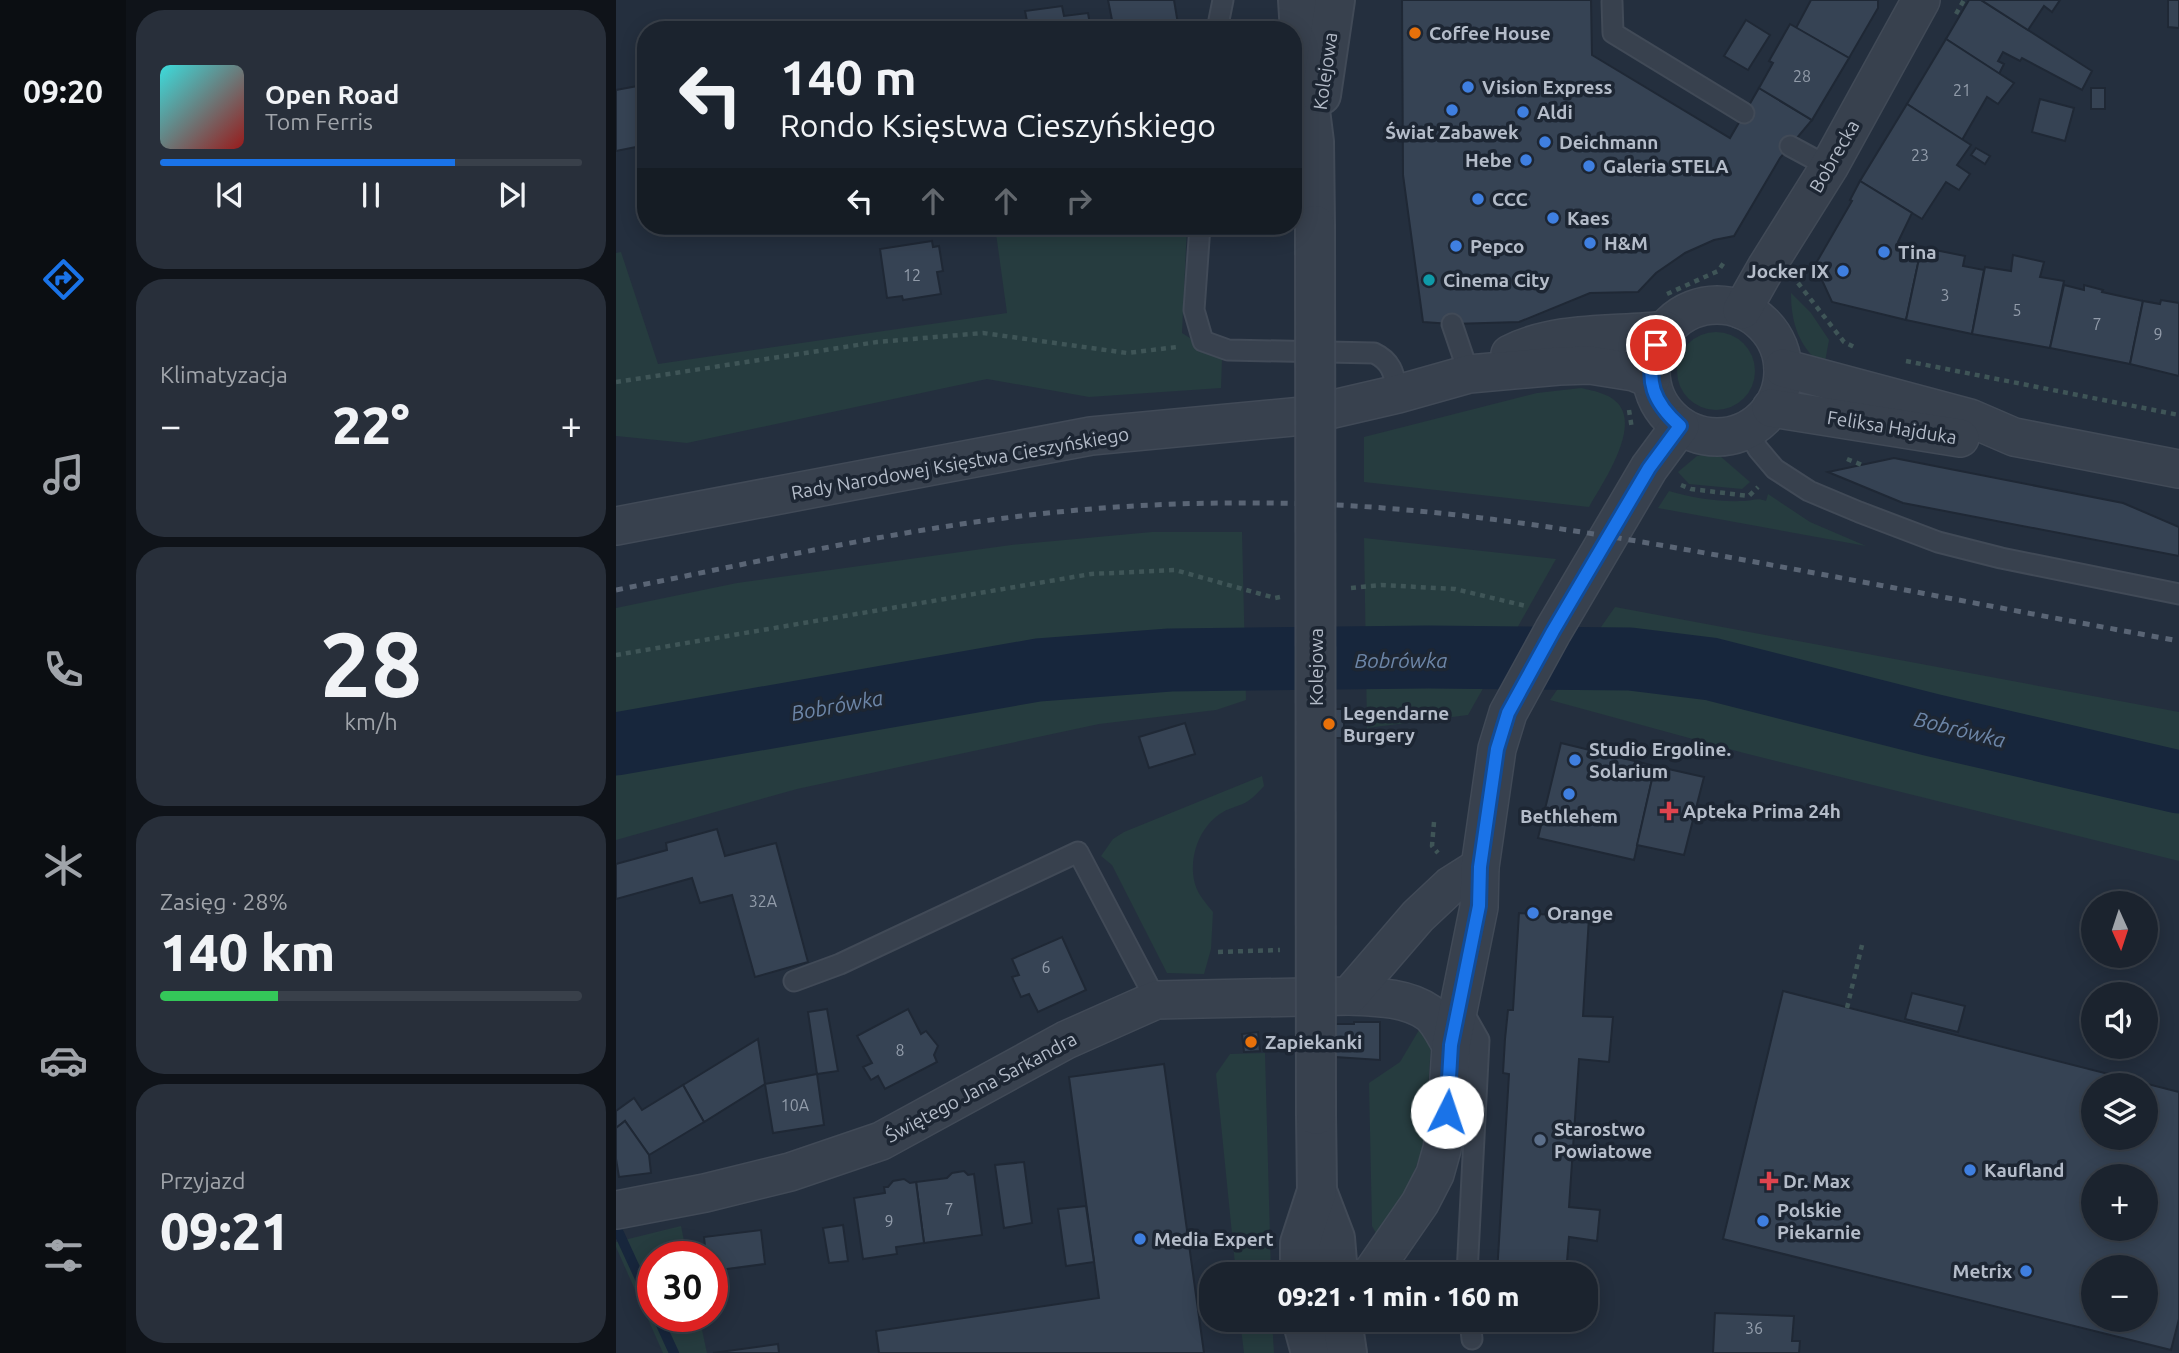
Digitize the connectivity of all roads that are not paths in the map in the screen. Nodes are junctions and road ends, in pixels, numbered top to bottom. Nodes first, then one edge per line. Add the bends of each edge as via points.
1 (1223, 0) edge
2 (1298, 0) edge
3 (1335, 0) edge
4 (1921, 0) edge
5 (1612, 2) dead end
6 (1219, 21) edge
7 (1300, 21) edge
8 (1302, 44) edge
9 (1744, 114) dead end
10 (1314, 142) junction
11 (1790, 146) dead end
12 (1829, 167) junction
13 (1198, 235) edge
14 (1742, 310) junction
15 (1452, 324) dead end
16 (1665, 330) junction
17 (1783, 368) junction
18 (1469, 374) junction
19 (1651, 379) junction
20 (1398, 394) junction
21 (1759, 419) junction
22 (1680, 426) junction
23 (2014, 437) junction
24 (2179, 469) edge
25 (616, 526) edge
26 (2179, 594) edge
27 (1480, 867) junction
28 (794, 981) dead end
29 (1349, 996) junction
30 (1156, 1000) junction
31 (1459, 1004) junction
32 (1451, 1045) junction
33 (1317, 1191) junction
34 (616, 1210) edge
35 (1300, 1262) edge
36 (1337, 1262) edge
37 (1379, 1262) edge
38 (1468, 1262) edge
39 (1300, 1332) edge
40 (1305, 1332) edge
41 (1297, 1353) edge
42 (1311, 1353) edge

1 - 6 lane
2 - 7 street, Kolejowa
3 - 10 street, Kolejowa
4 - 12 street, Bobrecka
5 - 9 lane via 1612,33
8 - 10 street, Kolejowa
10 - 33 street, Kolejowa, bridge
11 - 12 lane
12 - 14 street, Bobrecka
13 - 20 lane via 1194,310 1203,341 1228,350 1374,353 1385,359 1394,373
14 - 16 street via 1729,306 1694,309
14 - 17 street via 1772,335
15 - 18 lane
16 - 18 street, Rady Narodowej Księstwa Cieszyńskiego via 1592,334 1526,346
16 - 19 street via 1651,362
17 - 21 street via 1780,389
17 - 23 street, Feliksa Hajduka via 1970,418
18 - 19 street, Rady Narodowej Księstwa Cieszyńskiego via 1590,365
18 - 20 street, Rady Narodowej Księstwa Cieszyńskiego
19 - 22 street via 1666,414
20 - 25 street, Rady Narodowej Księstwa Cieszyńskiego via 1303,416 1091,436
21 - 22 street via 1730,436 1696,434
21 - 23 street, Feliksa Hajduka via 1966,439
21 - 26 lane via 1758,449 1775,469 1809,491 1854,510 1938,542
22 - 27 street via 1649,468 1515,700 1497,749
23 - 24 street, Feliksa Hajduka
27 - 29 street via 1450,886 1418,916
27 - 31 street via 1479,906
28 - 30 lane via 840,964 1078,852
29 - 30 street, Świętego Jana Sarkandra
29 - 32 street, Świętego Jana Sarkandra via 1409,1003 1431,1014
30 - 34 street, Świętego Jana Sarkandra via 1066,1040 881,1141 790,1172
31 - 32 street
31 - 38 lane via 1479,1041
32 - 37 street via 1445,1131 1435,1174
33 - 35 street, Kolejowa via 1300,1243
33 - 36 street, Kolejowa via 1335,1238
39 - 41 street
40 - 42 street

